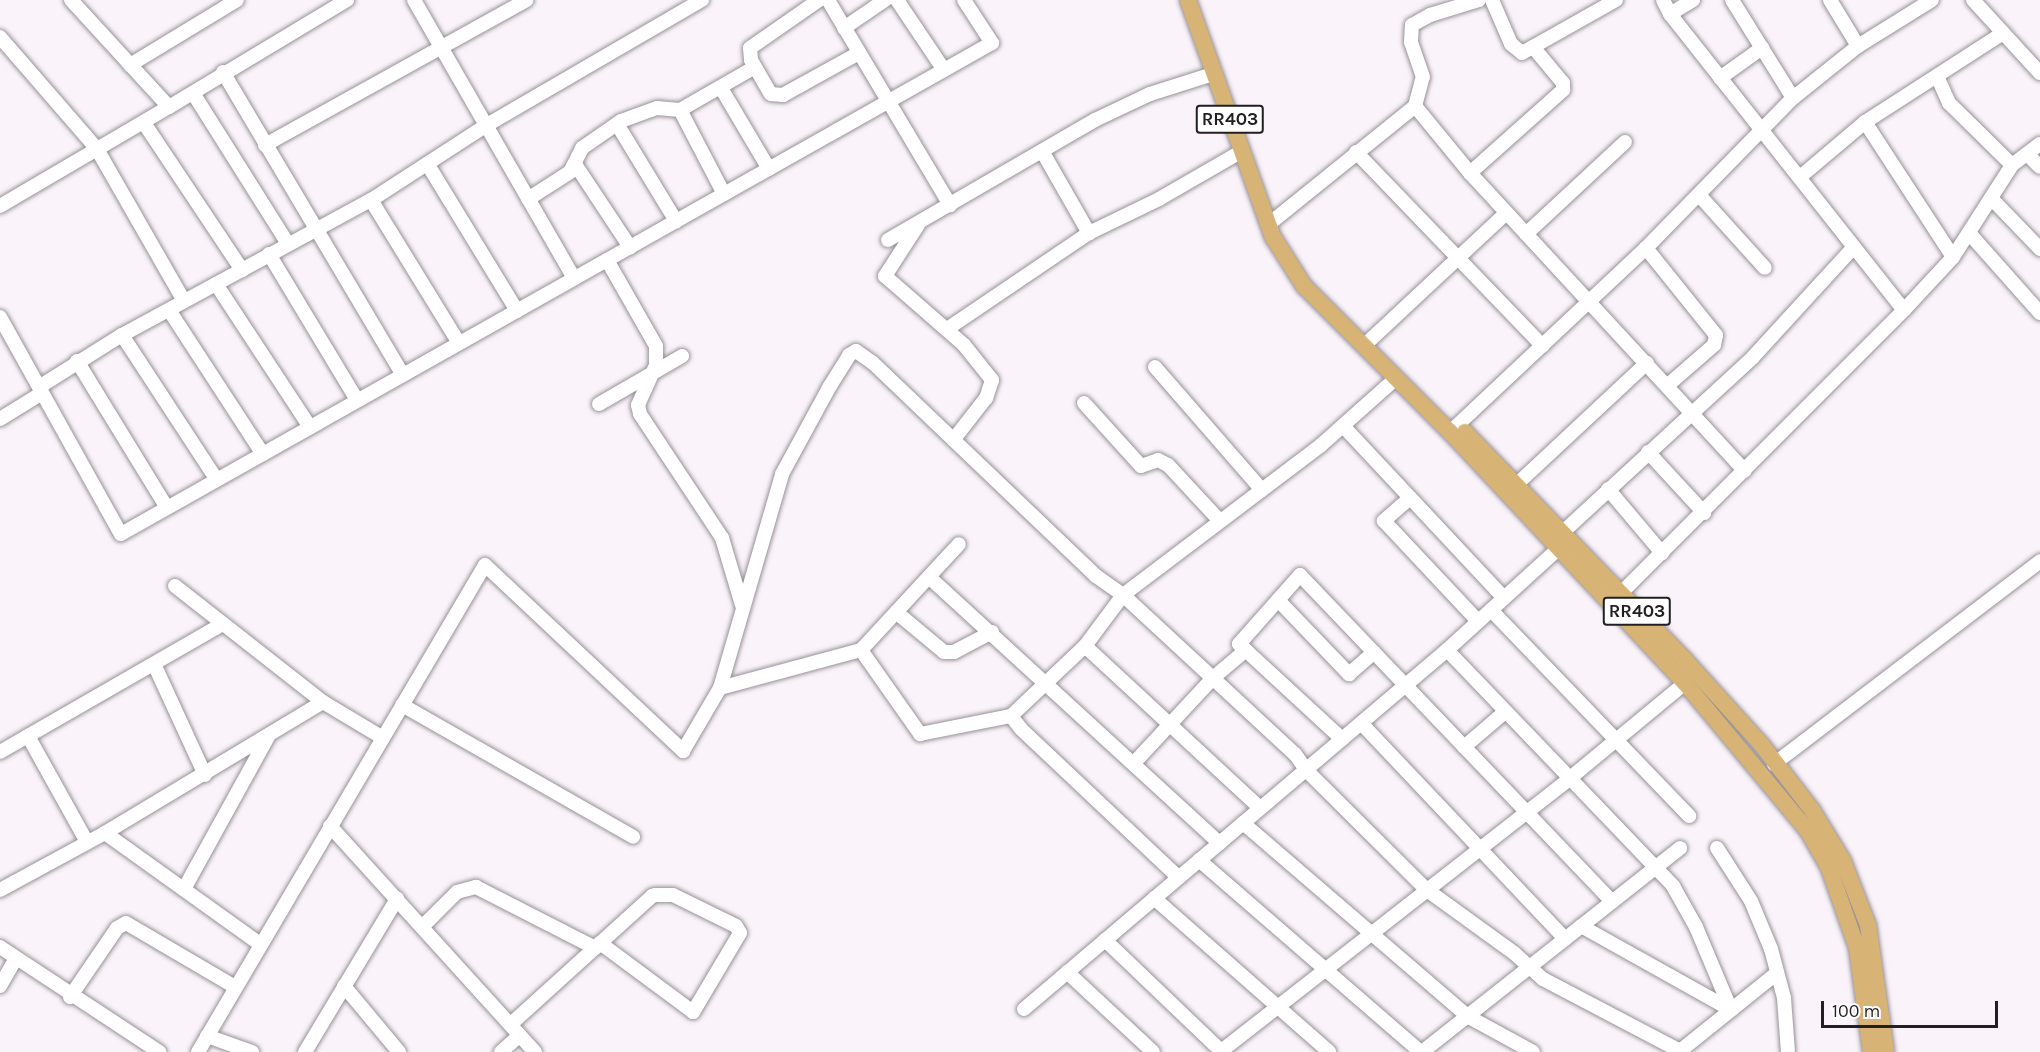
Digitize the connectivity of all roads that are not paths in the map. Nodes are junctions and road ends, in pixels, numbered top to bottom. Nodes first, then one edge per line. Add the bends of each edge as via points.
1 (237, 0) edge
2 (318, 0) edge
3 (347, 0) edge
4 (414, 0) edge
5 (527, 0) edge
6 (702, 0) edge
7 (819, 0) edge
8 (828, 0) edge
9 (885, 0) edge
10 (897, 0) edge
11 (964, 0) edge
12 (1188, 0) edge
13 (1479, 0) edge
14 (1492, 0) edge
15 (1616, 0) edge
16 (1663, 0) edge
17 (1693, 0) edge
18 (1732, 0) edge
19 (1830, 0) edge
20 (1932, 0) edge
21 (1973, 0) edge
22 (79, 2) edge
23 (326, 13) junction
24 (1670, 14) junction
25 (844, 28) junction
26 (2003, 33) junction
27 (0, 37) edge
28 (1858, 46) junction
29 (441, 47) junction
30 (1533, 47) junction
31 (1762, 48) junction
32 (859, 53) junction
33 (130, 64) junction
34 (755, 67) junction
35 (944, 70) junction
36 (223, 72) junction
37 (2040, 73) edge
38 (1213, 74) junction
39 (1937, 76) junction
40 (1720, 78) junction
41 (721, 88) junction
42 (193, 93) junction
43 (1793, 98) junction
44 (888, 101) junction
45 (1415, 106) junction
46 (170, 107) junction
47 (680, 110) junction
48 (1865, 122) junction
49 (144, 123) junction
50 (487, 124) junction
51 (617, 124) junction
52 (1761, 130) junction
53 (1625, 142) dead end
54 (2040, 144) edge
55 (265, 145) junction
56 (98, 149) junction
57 (1042, 151) junction
58 (1242, 151) junction
59 (1356, 152) junction
60 (2027, 154) junction
61 (575, 164) junction
62 (428, 165) junction
63 (2012, 165) junction
64 (2040, 167) edge
65 (769, 169) junction
66 (1470, 173) junction
67 (1800, 177) junction
68 (723, 194) junction
69 (1699, 195) junction
70 (1991, 198) junction
71 (528, 199) junction
72 (370, 200) junction
73 (950, 204) junction
74 (0, 206) edge
75 (1506, 213) junction
76 (676, 221) junction
77 (919, 222) junction
78 (314, 230) junction
79 (1271, 230) junction
80 (1089, 233) junction
81 (1969, 233) junction
82 (1526, 234) junction
83 (888, 240) dead end
84 (288, 244) junction
85 (630, 247) junction
86 (1646, 248) junction
87 (1853, 248) junction
88 (2040, 249) edge
89 (269, 254) junction
90 (1953, 257) junction
91 (607, 260) junction
92 (1459, 261) junction
93 (1765, 268) dead end
94 (242, 270) junction
95 (574, 278) junction
96 (216, 284) junction
97 (184, 301) junction
98 (1587, 303) junction
99 (169, 310) junction
100 (1904, 310) junction
101 (517, 311) junction
102 (2040, 313) edge
103 (0, 317) edge
104 (947, 329) junction
105 (122, 335) junction
106 (1370, 340) junction
107 (459, 343) junction
108 (1543, 345) junction
109 (682, 356) dead end
110 (77, 361) junction
111 (1647, 363) junction
112 (1155, 367) dead end
113 (653, 374) junction
114 (403, 375) junction
115 (1395, 380) junction
116 (1668, 385) junction
117 (40, 390) junction
118 (357, 400) junction
119 (1084, 403) dead end
120 (599, 404) dead end
121 (1692, 412) junction
122 (0, 419) edge
123 (310, 427) junction
124 (1344, 427) junction
125 (1454, 429) junction
126 (954, 439) junction
127 (1648, 452) junction
128 (263, 454) junction
129 (1745, 471) junction
130 (217, 480) junction
131 (1516, 485) junction
132 (1608, 489) junction
133 (1262, 490) junction
134 (1410, 498) junction
135 (167, 508) junction
136 (1704, 513) junction
137 (1220, 521) junction
138 (1563, 532) junction
139 (959, 544) dead end
140 (1557, 550) junction
141 (1662, 553) junction
142 (2040, 561) edge
143 (928, 577) junction
144 (175, 586) dead end
145 (1124, 595) junction
146 (1504, 598) junction
147 (1278, 600) junction
148 (1615, 600) junction
149 (743, 607) junction
150 (1491, 610) junction
151 (896, 612) junction
152 (1478, 621) junction
153 (223, 624) junction
154 (992, 632) junction
155 (1085, 646) junction
156 (861, 650) junction
157 (1246, 650) junction
158 (1447, 650) junction
159 (1374, 652) junction
160 (154, 664) junction
161 (1213, 678) junction
162 (1048, 683) junction
163 (1685, 683) junction
164 (1405, 685) junction
165 (720, 688) junction
166 (323, 702) junction
167 (402, 705) junction
168 (1506, 712) junction
169 (1011, 716) junction
170 (1361, 723) junction
171 (1170, 724) junction
172 (269, 735) junction
173 (28, 736) junction
174 (383, 738) junction
175 (1342, 739) junction
176 (1616, 740) junction
177 (1464, 747) junction
178 (0, 752) edge
179 (1134, 764) junction
180 (1774, 764) junction
181 (1305, 770) junction
182 (205, 775) junction
183 (1569, 779) junction
184 (1260, 808) junction
185 (1527, 812) junction
186 (1689, 816) dead end
187 (1243, 823) junction
188 (330, 826) junction
189 (105, 833) junction
190 (633, 837) dead end
191 (86, 840) junction
192 (1219, 843) junction
193 (1680, 848) dead end
194 (1717, 848) dead end
195 (1480, 849) junction
196 (1199, 860) junction
197 (1655, 868) junction
198 (1178, 877) junction
199 (184, 889) junction
200 (0, 890) edge
201 (1427, 890) junction
202 (1154, 898) junction
203 (396, 899) junction
204 (1612, 902) junction
205 (1581, 926) junction
206 (422, 927) junction
207 (1371, 934) junction
208 (1565, 939) junction
209 (1105, 940) junction
210 (260, 944) junction
211 (597, 946) junction
212 (0, 947) edge
213 (16, 958) junction
214 (1530, 967) junction
215 (1326, 970) junction
216 (1067, 972) junction
217 (1777, 973) junction
218 (0, 986) edge
219 (344, 986) junction
220 (235, 987) junction
221 (70, 997) junction
222 (1278, 1007) junction
223 (1024, 1009) dead end
224 (1731, 1010) junction
225 (1467, 1016) junction
226 (515, 1030) junction
227 (207, 1036) junction
228 (1233, 1042) junction
229 (159, 1052) edge
230 (198, 1052) edge
231 (252, 1052) edge
232 (305, 1052) edge
233 (399, 1052) edge
234 (501, 1052) edge
235 (535, 1052) edge
236 (1153, 1052) edge
237 (1221, 1052) edge
238 (1244, 1052) edge
239 (1329, 1052) edge
240 (1421, 1052) edge
241 (1533, 1052) edge
242 (1681, 1052) edge
243 (1788, 1052) edge
244 (1871, 1052) edge
245 (1886, 1052) edge

1 - 33 street
2 - 23 street
3 - 23 street
4 - 29 street
5 - 29 street
6 - 50 street
7 - 34 street via 750,48
8 - 25 street
9 - 25 street
10 - 35 street
11 - 35 street via 992,43
12 - 38 main road, RR403
13 - 45 street via 1430,15 1412,25 1411,42 1423,77
14 - 30 street via 1515,49 1522,53
15 - 30 street
16 - 24 street
17 - 24 street
18 - 31 street
19 - 28 street
20 - 28 street
21 - 26 street
22 - 33 street
23 - 36 street
24 - 40 street
25 - 32 street
26 - 37 street
26 - 39 street
27 - 56 street
28 - 43 street
29 - 50 street
29 - 55 street
30 - 66 street via 1563,83 1563,90
31 - 40 street
31 - 43 street
32 - 34 street via 779,96 771,94
32 - 44 street
33 - 46 street
34 - 41 street
35 - 44 street
36 - 42 street
36 - 55 street
38 - 57 street via 1150,94
38 - 58 main road, RR403
39 - 48 street
39 - 63 street via 1949,103
40 - 52 street
41 - 47 street
41 - 65 street
42 - 46 street
42 - 84 street
43 - 52 street
44 - 65 street
44 - 73 street
45 - 59 street
45 - 66 street
46 - 49 street
47 - 51 street via 657,108
47 - 68 street
48 - 67 street
48 - 90 street
49 - 56 street
49 - 94 street
50 - 62 street
50 - 71 street
51 - 61 street via 582,148
51 - 76 street
52 - 67 street
52 - 69 street
53 - 82 street
54 - 60 street
55 - 78 street
56 - 74 street
56 - 97 street
57 - 73 street
57 - 80 street
58 - 79 main road, RR403
58 - 80 street via 1159,200
59 - 79 street
59 - 92 street
60 - 63 street
60 - 64 street
61 - 71 street via 560,180
61 - 85 street
62 - 72 street
62 - 101 street
63 - 70 street
65 - 68 street
66 - 75 street
67 - 87 street
68 - 76 street
69 - 86 street
69 - 93 street
70 - 81 street
70 - 88 street
71 - 95 street
72 - 78 street
72 - 107 street
73 - 77 street
75 - 82 street
75 - 92 street
76 - 85 street
77 - 83 street
77 - 104 street via 885,276
78 - 84 street
78 - 114 street
79 - 106 main road, RR403
79 - 115 main road, RR403 via 1304,286
80 - 104 street
81 - 90 street
81 - 102 street
82 - 98 street
84 - 89 street
85 - 91 street
86 - 98 street
86 - 116 street via 1716,335 1714,345
87 - 100 street
87 - 121 street via 1753,357
89 - 94 street
89 - 118 street
90 - 100 street
91 - 95 street
91 - 113 street via 650,330 658,356
92 - 106 street
92 - 108 street
94 - 96 street
95 - 101 street
96 - 97 street
96 - 123 street
97 - 99 street
98 - 108 street
98 - 111 street
99 - 105 street
99 - 128 street
100 - 129 street
101 - 107 street
103 - 117 street
104 - 126 street via 992,380 986,398
105 - 110 street
105 - 130 street
106 - 125 main road, RR403
107 - 114 street
108 - 125 street
109 - 113 street
110 - 117 street
110 - 135 street
111 - 116 street
111 - 131 street
112 - 133 street
113 - 120 street
113 - 149 street via 638,405 640,414 722,538
114 - 118 street
115 - 124 street
115 - 125 main road, RR403
116 - 121 street
117 - 122 street
117 - 135 street via 121,534
118 - 123 street
119 - 137 street via 1141,466 1158,460 1168,465
121 - 127 street
121 - 129 street
123 - 128 street
124 - 133 street
124 - 134 street
125 - 131 main road, RR403
125 - 140 main road, RR403
126 - 145 street via 1096,576
126 - 149 street via 872,362 860,352 853,352 796,442 782,474
127 - 132 street
127 - 136 street
128 - 130 street
129 - 136 street
130 - 135 street
131 - 138 main road, RR403
132 - 138 street
132 - 141 street
133 - 137 street
134 - 146 street
134 - 152 street via 1384,521
136 - 141 street
137 - 145 street
138 - 148 main road, RR403
139 - 143 street
140 - 146 street
140 - 148 main road, RR403
141 - 148 street
142 - 180 street
143 - 151 street
143 - 154 street
144 - 153 street
145 - 155 street
145 - 161 street
146 - 150 street
147 - 157 street via 1239,644
147 - 159 street via 1349,674
147 - 159 street via 1300,575
148 - 163 main road, RR403
148 - 180 main road, RR403 via 1694,669
149 - 165 street
150 - 152 street
150 - 176 street
151 - 154 street via 944,652 954,652
151 - 156 street
152 - 158 street
153 - 160 street
153 - 166 street
154 - 162 street
155 - 162 street
155 - 171 street
156 - 165 street
156 - 169 street via 920,734 933,735
157 - 161 street
157 - 175 street
158 - 164 street
158 - 168 street
159 - 164 street
160 - 173 street
160 - 182 street
161 - 171 street
161 - 181 street via 1295,754
162 - 169 street
162 - 179 street
163 - 176 street
163 - 244 main road, RR403 via 1783,797 1829,868 1857,948
164 - 170 street
164 - 177 street
165 - 167 street via 683,751 485,565
166 - 172 street
166 - 174 street
167 - 174 street
167 - 190 street
168 - 177 street
168 - 183 street
169 - 198 street
170 - 175 street
170 - 195 street
171 - 179 street
171 - 184 street
172 - 182 street
172 - 199 street
173 - 178 street
173 - 191 street
174 - 188 street
175 - 181 street
176 - 183 street
176 - 186 street
177 - 185 street
179 - 192 street
180 - 245 main road, RR403 via 1829,836 1857,890 1878,975
181 - 184 street
181 - 201 street
182 - 189 street
183 - 185 street
183 - 197 street
184 - 187 street
185 - 195 street
185 - 204 street
187 - 192 street
187 - 207 street
188 - 203 street
188 - 210 street
189 - 191 street
189 - 199 street
191 - 200 street
192 - 196 street
193 - 197 street
194 - 217 street via 1751,901
195 - 201 street
195 - 208 street
196 - 198 street
196 - 215 street
197 - 204 street
197 - 224 street via 1672,886 1696,927
198 - 202 street
199 - 210 street
201 - 207 street
201 - 214 street
202 - 209 street
202 - 222 street
203 - 206 street
203 - 219 street
204 - 205 street
205 - 208 street
205 - 224 street
206 - 211 street via 457,892 476,887
206 - 226 street
207 - 215 street
207 - 225 street
208 - 214 street
209 - 216 street
209 - 237 street
210 - 220 street
211 - 211 street via 652,896 664,893 734,925 740,933 693,1012
211 - 226 street
212 - 213 street
213 - 218 street
213 - 221 street
214 - 225 street
214 - 242 street via 1543,979
215 - 222 street
215 - 240 street
216 - 223 street
216 - 236 street
217 - 224 street
217 - 243 street via 1784,998
219 - 232 street
219 - 233 street
220 - 221 street via 126,923 117,928
220 - 227 street
221 - 229 street
222 - 228 street
222 - 239 street
224 - 242 street
225 - 240 street
225 - 241 street
226 - 234 street
226 - 235 street
227 - 230 street
227 - 231 street
228 - 237 street
228 - 238 street

